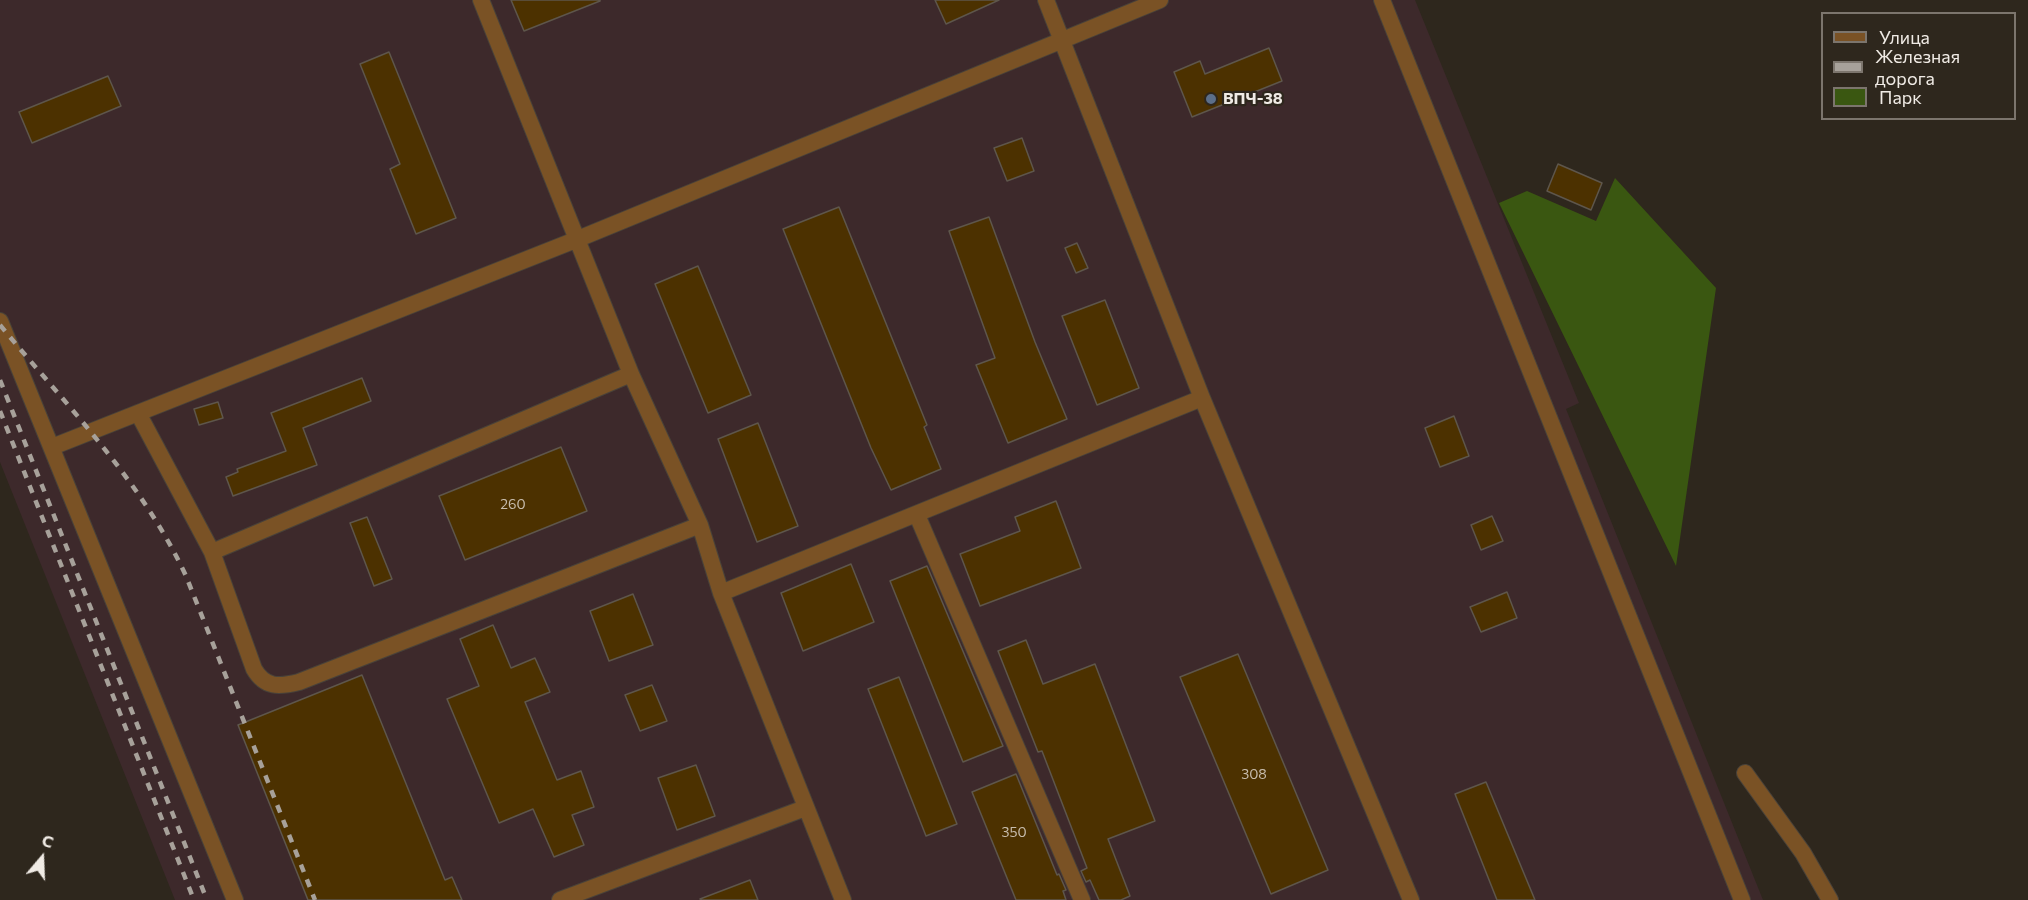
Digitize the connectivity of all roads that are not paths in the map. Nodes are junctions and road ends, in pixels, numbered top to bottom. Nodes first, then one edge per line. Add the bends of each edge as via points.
1 (481, 0) edge
2 (1046, 0) edge
3 (1160, 0) edge
4 (1382, 0) edge
5 (1062, 39) junction
6 (578, 239) junction
7 (0, 321) edge
8 (631, 374) junction
9 (1202, 398) junction
10 (138, 413) junction
11 (52, 447) junction
12 (917, 515) junction
13 (700, 525) junction
14 (212, 552) junction
15 (721, 593) junction
16 (1745, 773) dead end
17 (805, 808) junction
18 (1406, 898) edge
19 (235, 900) edge
20 (560, 900) edge
21 (843, 900) edge
22 (1083, 900) edge
23 (1742, 900) edge
24 (1830, 900) edge

1 - 6 street
2 - 5 street
3 - 5 street
4 - 23 street
5 - 6 street
5 - 9 street
6 - 8 street
6 - 10 street
7 - 11 street
8 - 13 street
8 - 14 street
9 - 12 street
9 - 18 street
10 - 11 street
10 - 14 street
11 - 19 street
12 - 15 street
12 - 22 street
13 - 14 street via 284,686 260,680 254,669
13 - 15 street
15 - 17 street
16 - 24 street via 1803,853
17 - 20 street
17 - 21 street

